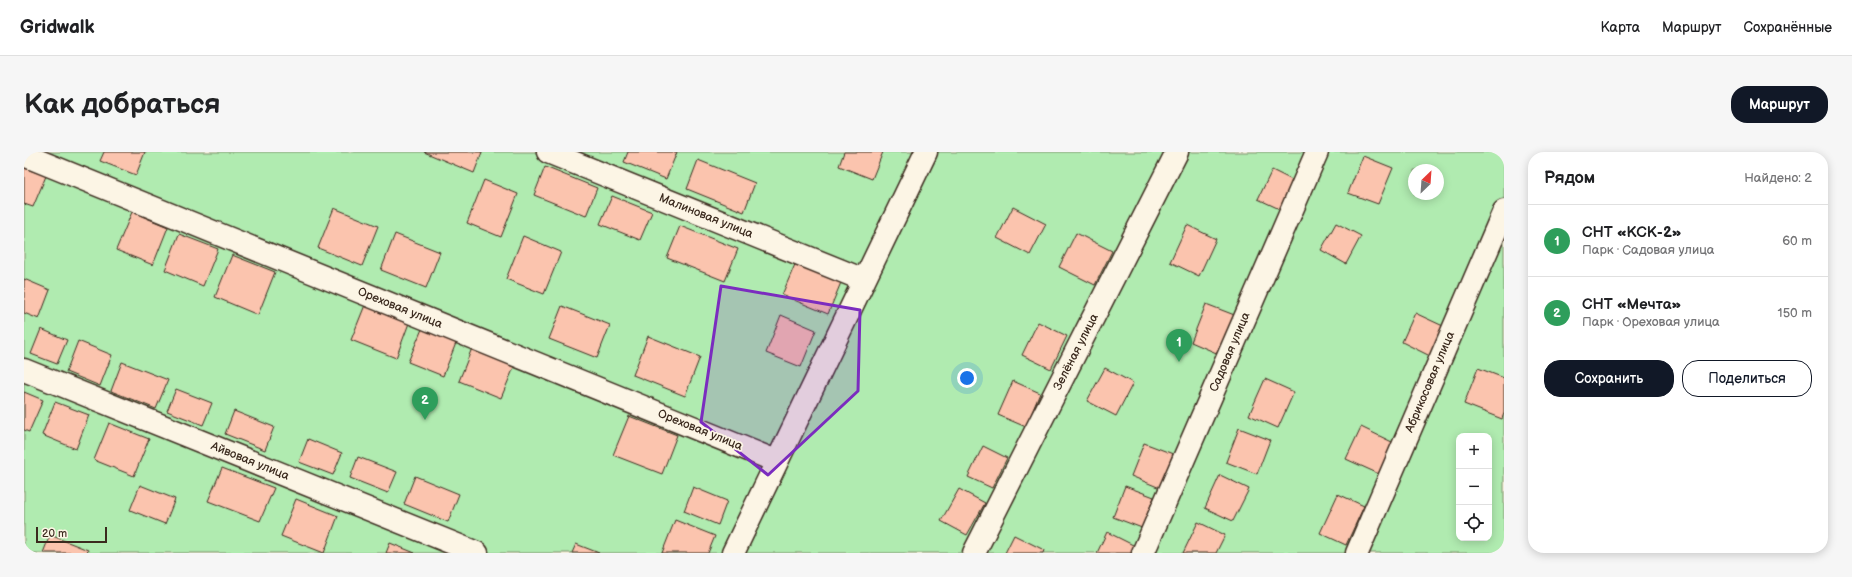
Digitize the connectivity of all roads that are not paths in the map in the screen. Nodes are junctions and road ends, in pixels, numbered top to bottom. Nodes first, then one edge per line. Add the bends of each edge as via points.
1 (548, 152) edge
2 (926, 152) edge
3 (1177, 152) edge
4 (1317, 152) edge
5 (24, 155) edge
6 (1504, 211) edge
7 (864, 280) junction
8 (24, 370) edge
9 (776, 461) junction
10 (477, 553) edge
11 (733, 553) edge
12 (974, 553) edge
13 (1143, 553) edge
14 (1357, 553) edge

1 - 7 street, Малиновая улица
2 - 7 street
3 - 12 street, Зелёная улица
4 - 13 street, Садовая улица
5 - 9 street, Ореховая улица
6 - 14 street, Абрикосовая улица
7 - 9 street
8 - 10 street, Айвовая улица
9 - 11 street

